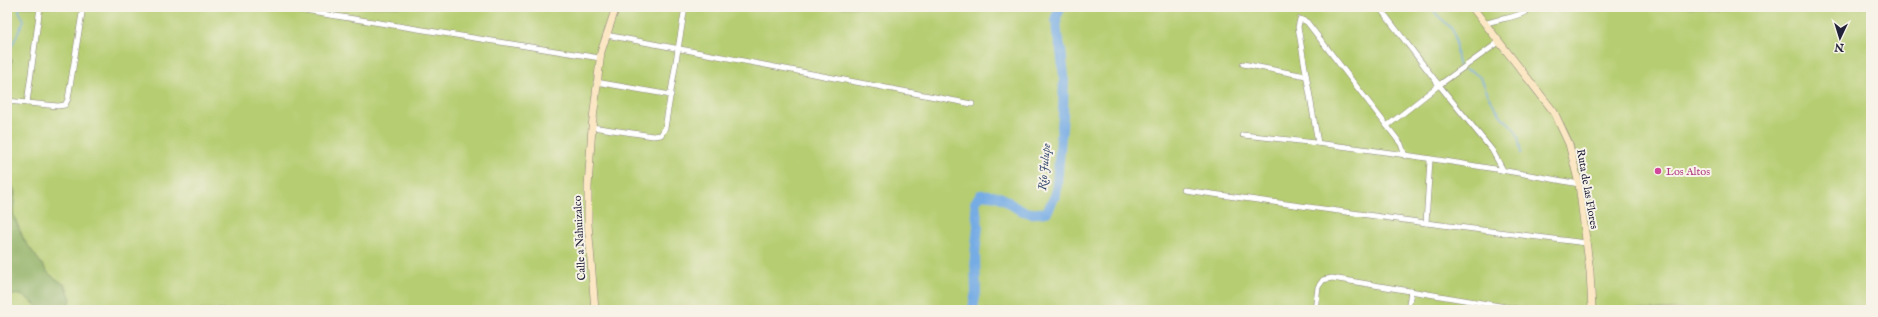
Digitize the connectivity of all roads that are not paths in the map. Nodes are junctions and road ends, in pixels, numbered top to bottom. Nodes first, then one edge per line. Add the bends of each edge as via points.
1 (40, 7) edge
2 (83, 7) edge
3 (616, 7) edge
4 (685, 7) edge
5 (1379, 7) edge
6 (1472, 7) edge
7 (1525, 7) edge
8 (298, 10) dead end
9 (1485, 24) junction
10 (606, 35) junction
11 (1499, 42) junction
12 (678, 50) junction
13 (600, 58) junction
14 (1243, 64) dead end
15 (1306, 76) junction
16 (596, 82) junction
17 (1439, 85) junction
18 (671, 95) junction
19 (7, 101) edge
20 (26, 103) junction
21 (972, 104) dead end
22 (1388, 126) junction
23 (592, 127) junction
24 (1242, 135) dead end
25 (1318, 143) junction
26 (1406, 156) junction
27 (1430, 160) junction
28 (1503, 170) junction
29 (1579, 184) junction
30 (1184, 190) dead end
31 (1426, 223) junction
32 (1586, 243) junction
33 (1411, 291) junction
34 (1503, 308) edge
35 (595, 310) edge
36 (1315, 310) edge
37 (1408, 310) edge
38 (1524, 310) edge
39 (1592, 310) edge

1 - 20 street
2 - 20 street via 65,105
3 - 10 main road, Calle a Nahuizalco
4 - 12 street
5 - 17 street
6 - 9 main road, Ruta de las Flores
7 - 9 street via 1525,12 1520,15
8 - 13 street
9 - 11 main road, Ruta de las Flores
10 - 12 street
10 - 13 main road, Calle a Nahuizalco
11 - 17 street
11 - 29 main road, Ruta de las Flores via 1554,112 1564,129
12 - 18 street
12 - 21 street
13 - 16 main road, Calle a Nahuizalco
14 - 15 street
15 - 22 street via 1298,27 1300,19 1308,22
15 - 25 street
16 - 18 street
16 - 23 main road, Calle a Nahuizalco
17 - 22 street
17 - 28 street via 1492,150
18 - 23 street via 665,128 661,135
19 - 20 street
22 - 26 street
23 - 35 main road, Calle a Nahuizalco via 588,224
24 - 25 street
25 - 26 street
26 - 27 street
27 - 28 street
27 - 31 street
28 - 29 street
29 - 32 main road, Ruta de las Flores
30 - 31 street
31 - 32 street
32 - 39 main road, Ruta de las Flores
33 - 34 street
33 - 36 street via 1332,278 1323,280 1318,287
33 - 37 street
34 - 38 street

